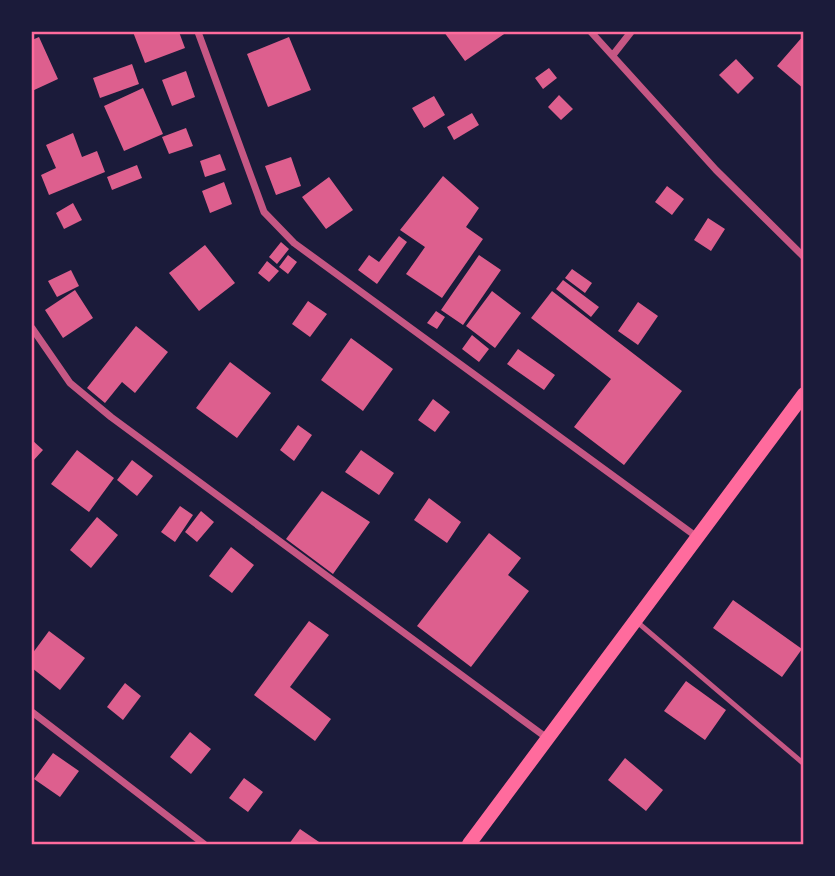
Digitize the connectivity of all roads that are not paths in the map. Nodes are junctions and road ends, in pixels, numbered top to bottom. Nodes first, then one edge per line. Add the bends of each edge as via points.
1 (198, 32) edge
2 (591, 32) edge
3 (631, 32) edge
4 (613, 55) junction
5 (803, 257) edge
6 (32, 328) edge
7 (803, 394) edge
8 (698, 538) junction
9 (636, 621) junction
10 (32, 712) edge
11 (547, 738) junction
12 (803, 764) edge
13 (204, 845) edge
14 (469, 845) edge

1 - 8 street via 264,212 279,228
2 - 4 street
3 - 4 street
4 - 5 street via 716,170
6 - 11 street via 70,383 111,417
7 - 8 main road
8 - 9 main road
9 - 11 main road
9 - 12 lane
10 - 13 street
11 - 14 main road

